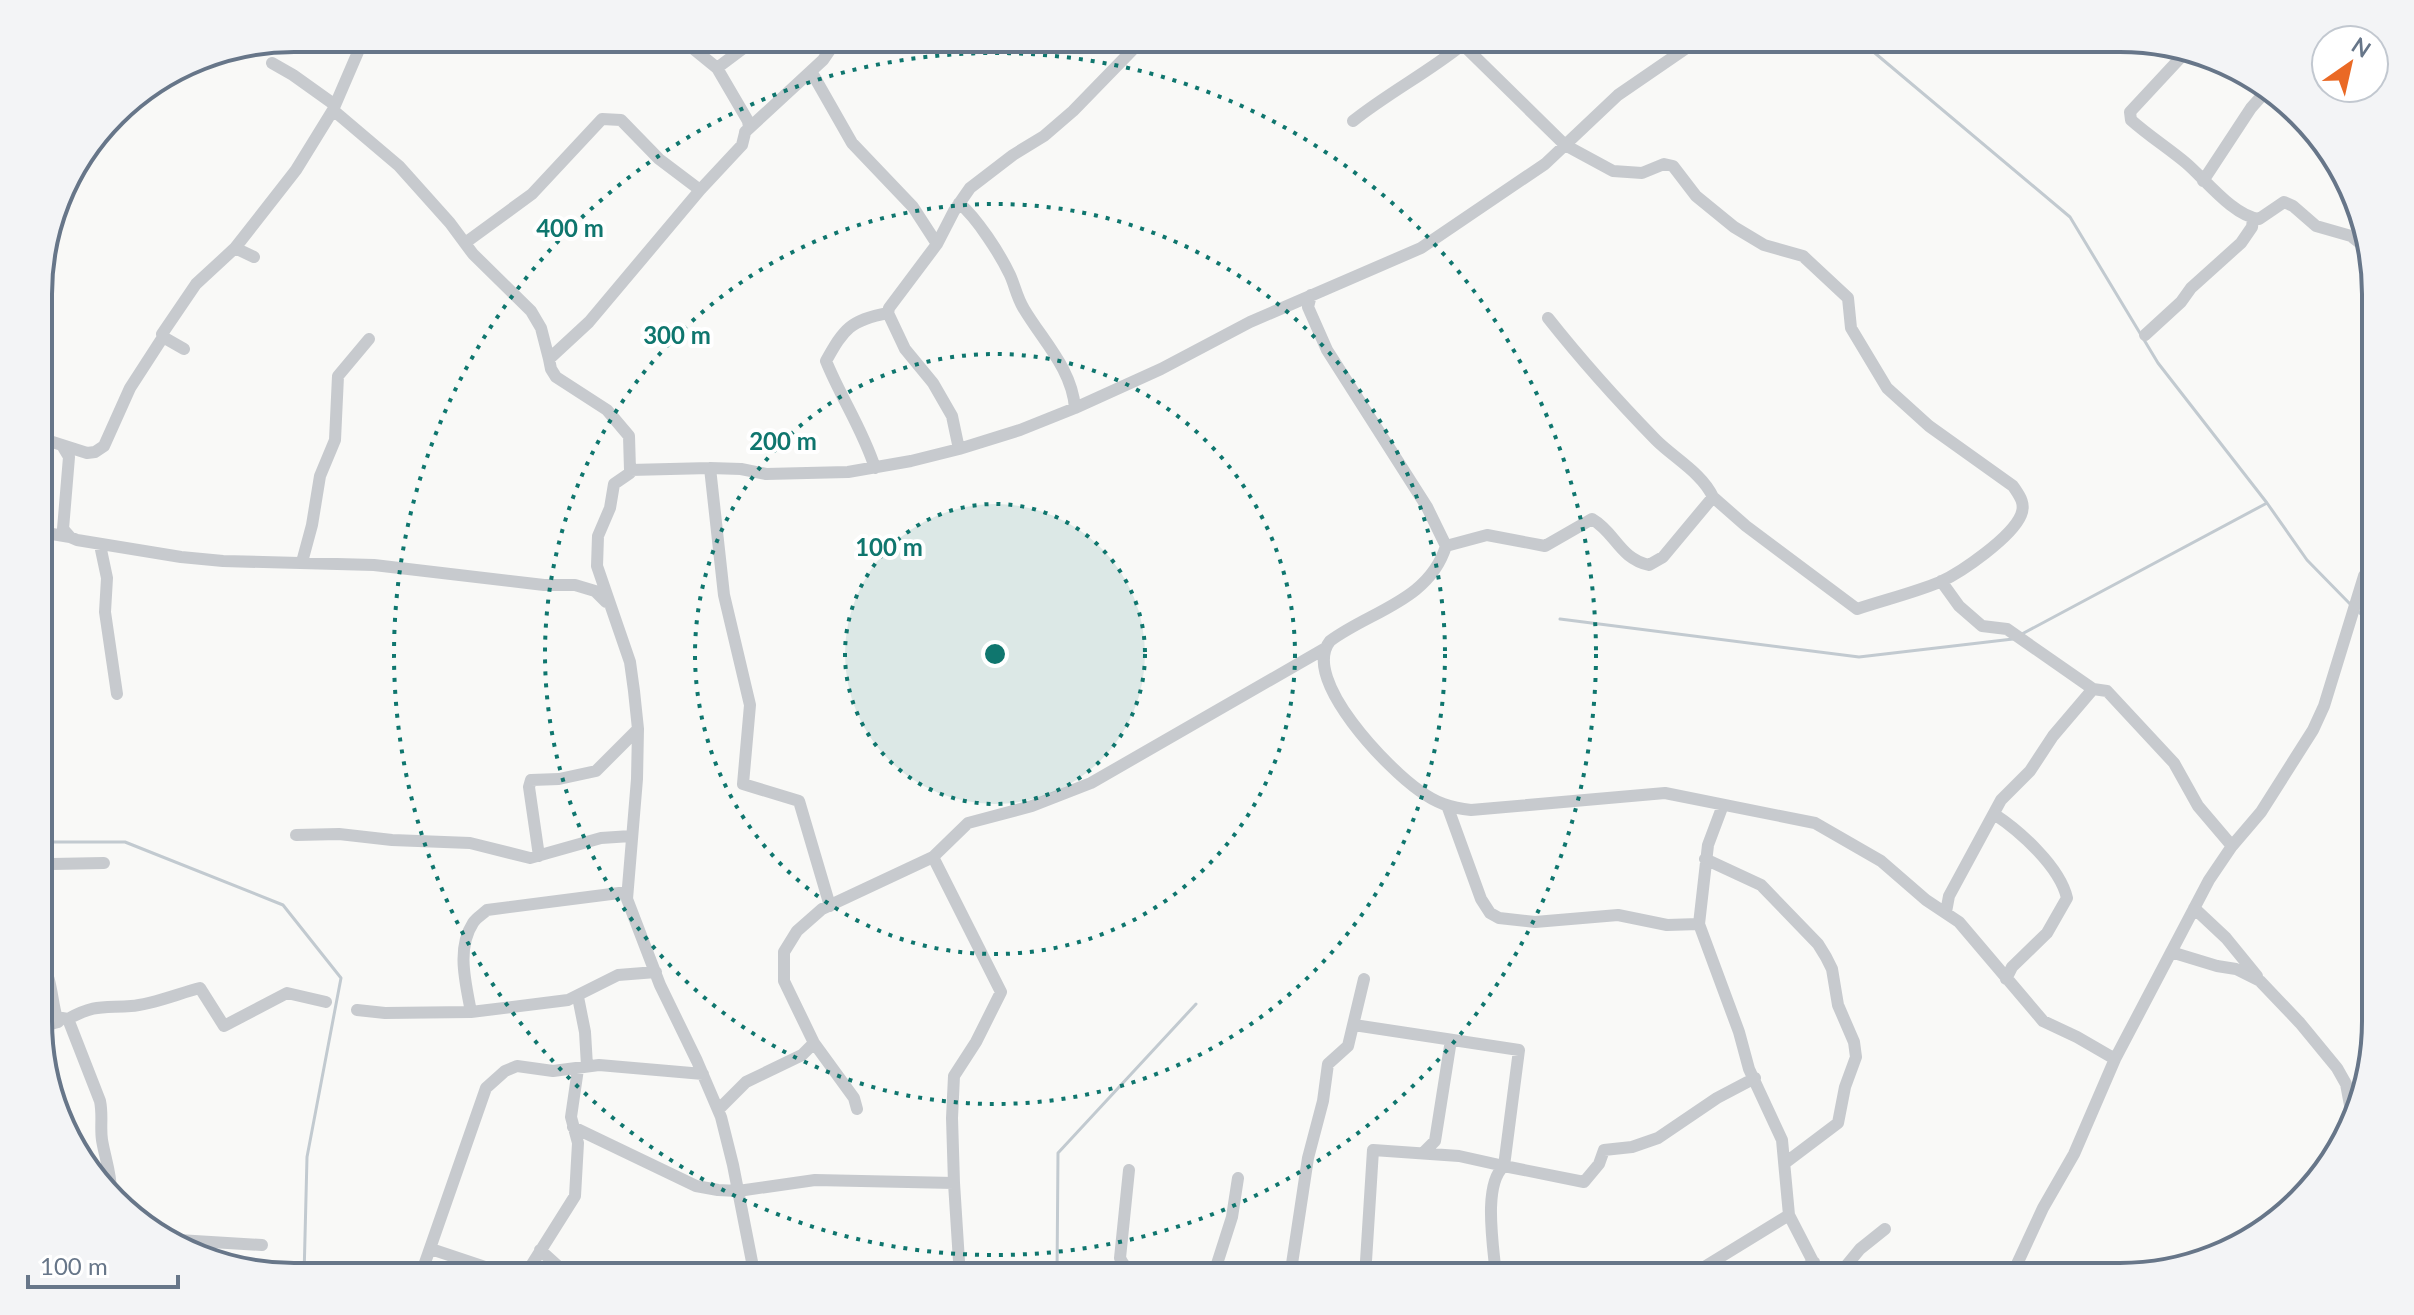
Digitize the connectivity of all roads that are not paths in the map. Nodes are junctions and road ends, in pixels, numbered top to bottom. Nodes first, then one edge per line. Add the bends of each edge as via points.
1 (358, 52) edge
2 (697, 52) edge
3 (738, 52) edge
4 (828, 52) edge
5 (1130, 52) edge
6 (1449, 52) edge
7 (1469, 52) edge
8 (1681, 52) edge
9 (2179, 59) edge
10 (272, 63) dead end
11 (717, 68) junction
12 (811, 71) junction
13 (2260, 98) edge
14 (334, 108) junction
15 (1353, 121) dead end
16 (745, 133) junction
17 (1565, 145) junction
18 (2203, 181) junction
19 (700, 190) junction
20 (959, 203) junction
21 (2253, 219) junction
22 (2355, 239) edge
23 (465, 243) junction
24 (937, 244) junction
25 (235, 248) junction
26 (254, 257) dead end
27 (1310, 301) junction
28 (888, 313) junction
29 (1548, 318) dead end
30 (2145, 335) dead end
31 (163, 337) junction
32 (369, 339) dead end
33 (184, 349) dead end
34 (549, 359) junction
35 (1075, 408) junction
36 (53, 443) edge
37 (63, 447) junction
38 (959, 449) junction
39 (710, 468) junction
40 (875, 468) junction
41 (630, 470) junction
42 (1713, 497) junction
43 (53, 534) edge
44 (70, 537) junction
45 (100, 545) junction
46 (1446, 546) junction
47 (302, 562) junction
48 (1941, 581) junction
49 (2362, 582) edge
50 (611, 607) junction
51 (1324, 649) junction
52 (2093, 689) junction
53 (117, 694) dead end
54 (638, 729) junction
55 (1723, 805) junction
56 (1448, 808) junction
57 (1994, 814) junction
58 (296, 835) dead end
59 (631, 836) junction
60 (2232, 846) junction
61 (539, 856) junction
62 (933, 857) junction
63 (1705, 859) junction
64 (104, 863) dead end
65 (52, 864) edge
66 (627, 892) junction
67 (830, 906) junction
68 (2194, 908) junction
69 (1946, 912) junction
70 (1699, 924) junction
71 (2171, 952) junction
72 (656, 972) junction
73 (1364, 979) dead end
74 (2006, 979) junction
75 (2260, 981) junction
76 (578, 997) junction
77 (326, 1002) dead end
78 (52, 1006) edge
79 (357, 1010) dead end
80 (471, 1012) junction
81 (63, 1020) junction
82 (52, 1023) edge
83 (1354, 1025) junction
84 (1451, 1040) junction
85 (814, 1043) junction
86 (2115, 1059) junction
87 (582, 1068) junction
88 (703, 1074) junction
89 (1755, 1078) junction
90 (2349, 1099) edge
91 (857, 1109) dead end
92 (718, 1110) junction
93 (573, 1127) junction
94 (1423, 1153) junction
95 (1785, 1163) junction
96 (1504, 1166) junction
97 (1129, 1170) dead end
98 (1238, 1178) dead end
99 (111, 1179) edge
100 (954, 1183) junction
101 (738, 1191) junction
102 (1789, 1215) junction
103 (1885, 1229) dead end
104 (194, 1241) edge
105 (262, 1245) dead end
106 (431, 1249) junction
107 (540, 1250) junction
108 (1217, 1262) edge
109 (1292, 1262) edge
110 (1366, 1262) edge
111 (1495, 1262) edge
112 (1712, 1262) edge
113 (1814, 1262) edge
114 (1849, 1262) edge
115 (2018, 1262) edge
116 (426, 1263) edge
117 (473, 1263) edge
118 (532, 1263) edge
119 (554, 1263) edge
120 (752, 1263) edge
121 (959, 1263) edge
122 (1122, 1263) edge

1 - 14 street
2 - 11 street
3 - 11 street
4 - 12 street
5 - 20 street via 1073,111 980,179
6 - 15 street
7 - 17 street
8 - 17 street via 1618,95
9 - 18 street via 2129,116
10 - 14 street via 312,87
11 - 16 street via 748,121
12 - 16 street
12 - 24 street via 852,143 913,207
13 - 18 street
14 - 23 street via 399,166
14 - 25 street via 287,182
16 - 19 street via 742,145
17 - 27 street via 1421,248
17 - 48 street via 1613,171 1642,173 1673,166 1696,196 1734,227 1764,245 1803,256 1848,298 1851,328 1887,388 1929,426 2013,486 2022,500 2021,514 1975,561
18 - 21 street
19 - 23 street via 621,120 602,119 532,194
19 - 34 street via 589,322
20 - 24 street
20 - 35 street via 1010,275 1021,304 1074,389
21 - 22 street via 2284,202 2316,226
21 - 30 street via 2241,243
23 - 34 street via 531,311
24 - 28 street
25 - 26 street
25 - 31 street via 196,284
27 - 35 street via 1250,322
27 - 46 street via 1327,350
28 - 38 street via 905,349 952,416
28 - 40 street via 861,318 839,338 826,361
29 - 42 street via 1659,443 1707,484
31 - 33 street
31 - 37 street via 130,388 104,446 87,453
32 - 47 street via 338,376 335,440 320,476
34 - 41 street via 556,377 607,410 629,436
35 - 38 street
36 - 37 street
37 - 44 street via 69,457 63,529
38 - 40 street
39 - 40 street via 766,474
39 - 41 street
39 - 67 street via 724,595 750,705 743,784 799,801
41 - 50 street via 614,484 598,536 597,566
42 - 46 street via 1663,557 1649,565 1634,562 1592,519 1545,546 1487,535
42 - 48 street via 1857,609
43 - 44 street
44 - 45 street
45 - 47 street via 223,561
45 - 53 street
46 - 51 street via 1428,577 1410,594 1338,635
47 - 50 street via 575,585 595,591
48 - 52 street via 1982,626 2007,629
49 - 60 street via 2313,730 2261,812
50 - 54 street via 630,662
51 - 56 street via 1322,662 1353,726 1418,790
51 - 62 street via 1091,783 968,823
52 - 57 street
52 - 60 street via 2107,691 2155,741
54 - 59 street
54 - 61 street via 596,771 531,780
55 - 56 street via 1665,793
55 - 63 street
55 - 69 street via 1815,823 1881,861
56 - 70 street via 1481,899 1499,918 1535,922 1618,915 1667,925
57 - 69 street via 1949,896
57 - 74 street via 2029,842 2067,898 2047,933
58 - 61 street via 470,843 518,857
59 - 61 street via 601,838
59 - 66 street
60 - 68 street
62 - 67 street
62 - 100 street via 1001,992 954,1076
63 - 70 street
63 - 95 street via 1761,885 1818,944 1832,969 1838,1005 1854,1042 1855,1067 1838,1123
64 - 65 street
66 - 72 street
66 - 80 street via 487,910 473,923 465,947
67 - 85 street via 797,931 784,952 784,981
68 - 71 street
68 - 75 street
69 - 74 street
70 - 89 street
71 - 75 street
71 - 86 street
72 - 76 street via 618,975
72 - 88 street
73 - 83 street
74 - 86 street via 2043,1021
75 - 90 street via 2337,1068
76 - 80 street
76 - 87 street via 585,1032
77 - 81 street via 287,993 224,1026 200,988 133,1006 107,1005
78 - 81 street
79 - 80 street
81 - 82 street
81 - 99 street via 100,1101
83 - 84 street
83 - 109 street via 1348,1046 1328,1064
84 - 94 street via 1435,1141
84 - 96 street via 1519,1050
85 - 91 street
85 - 92 street via 802,1055 746,1082
86 - 115 street
87 - 88 street
87 - 93 street
87 - 106 street via 509,1067 486,1088
88 - 92 street
89 - 95 street via 1778,1127
89 - 96 street via 1658,1138 1604,1150 1584,1182
92 - 101 street
93 - 101 street via 696,1186
93 - 107 street via 578,1143 575,1196
94 - 96 street
94 - 110 street via 1373,1150
95 - 102 street
96 - 111 street via 1494,1181
97 - 122 street
98 - 108 street
100 - 101 street via 815,1180
100 - 121 street
101 - 120 street
102 - 112 street
102 - 113 street
103 - 114 street
104 - 105 street
106 - 116 street
106 - 117 street
107 - 118 street
107 - 119 street

